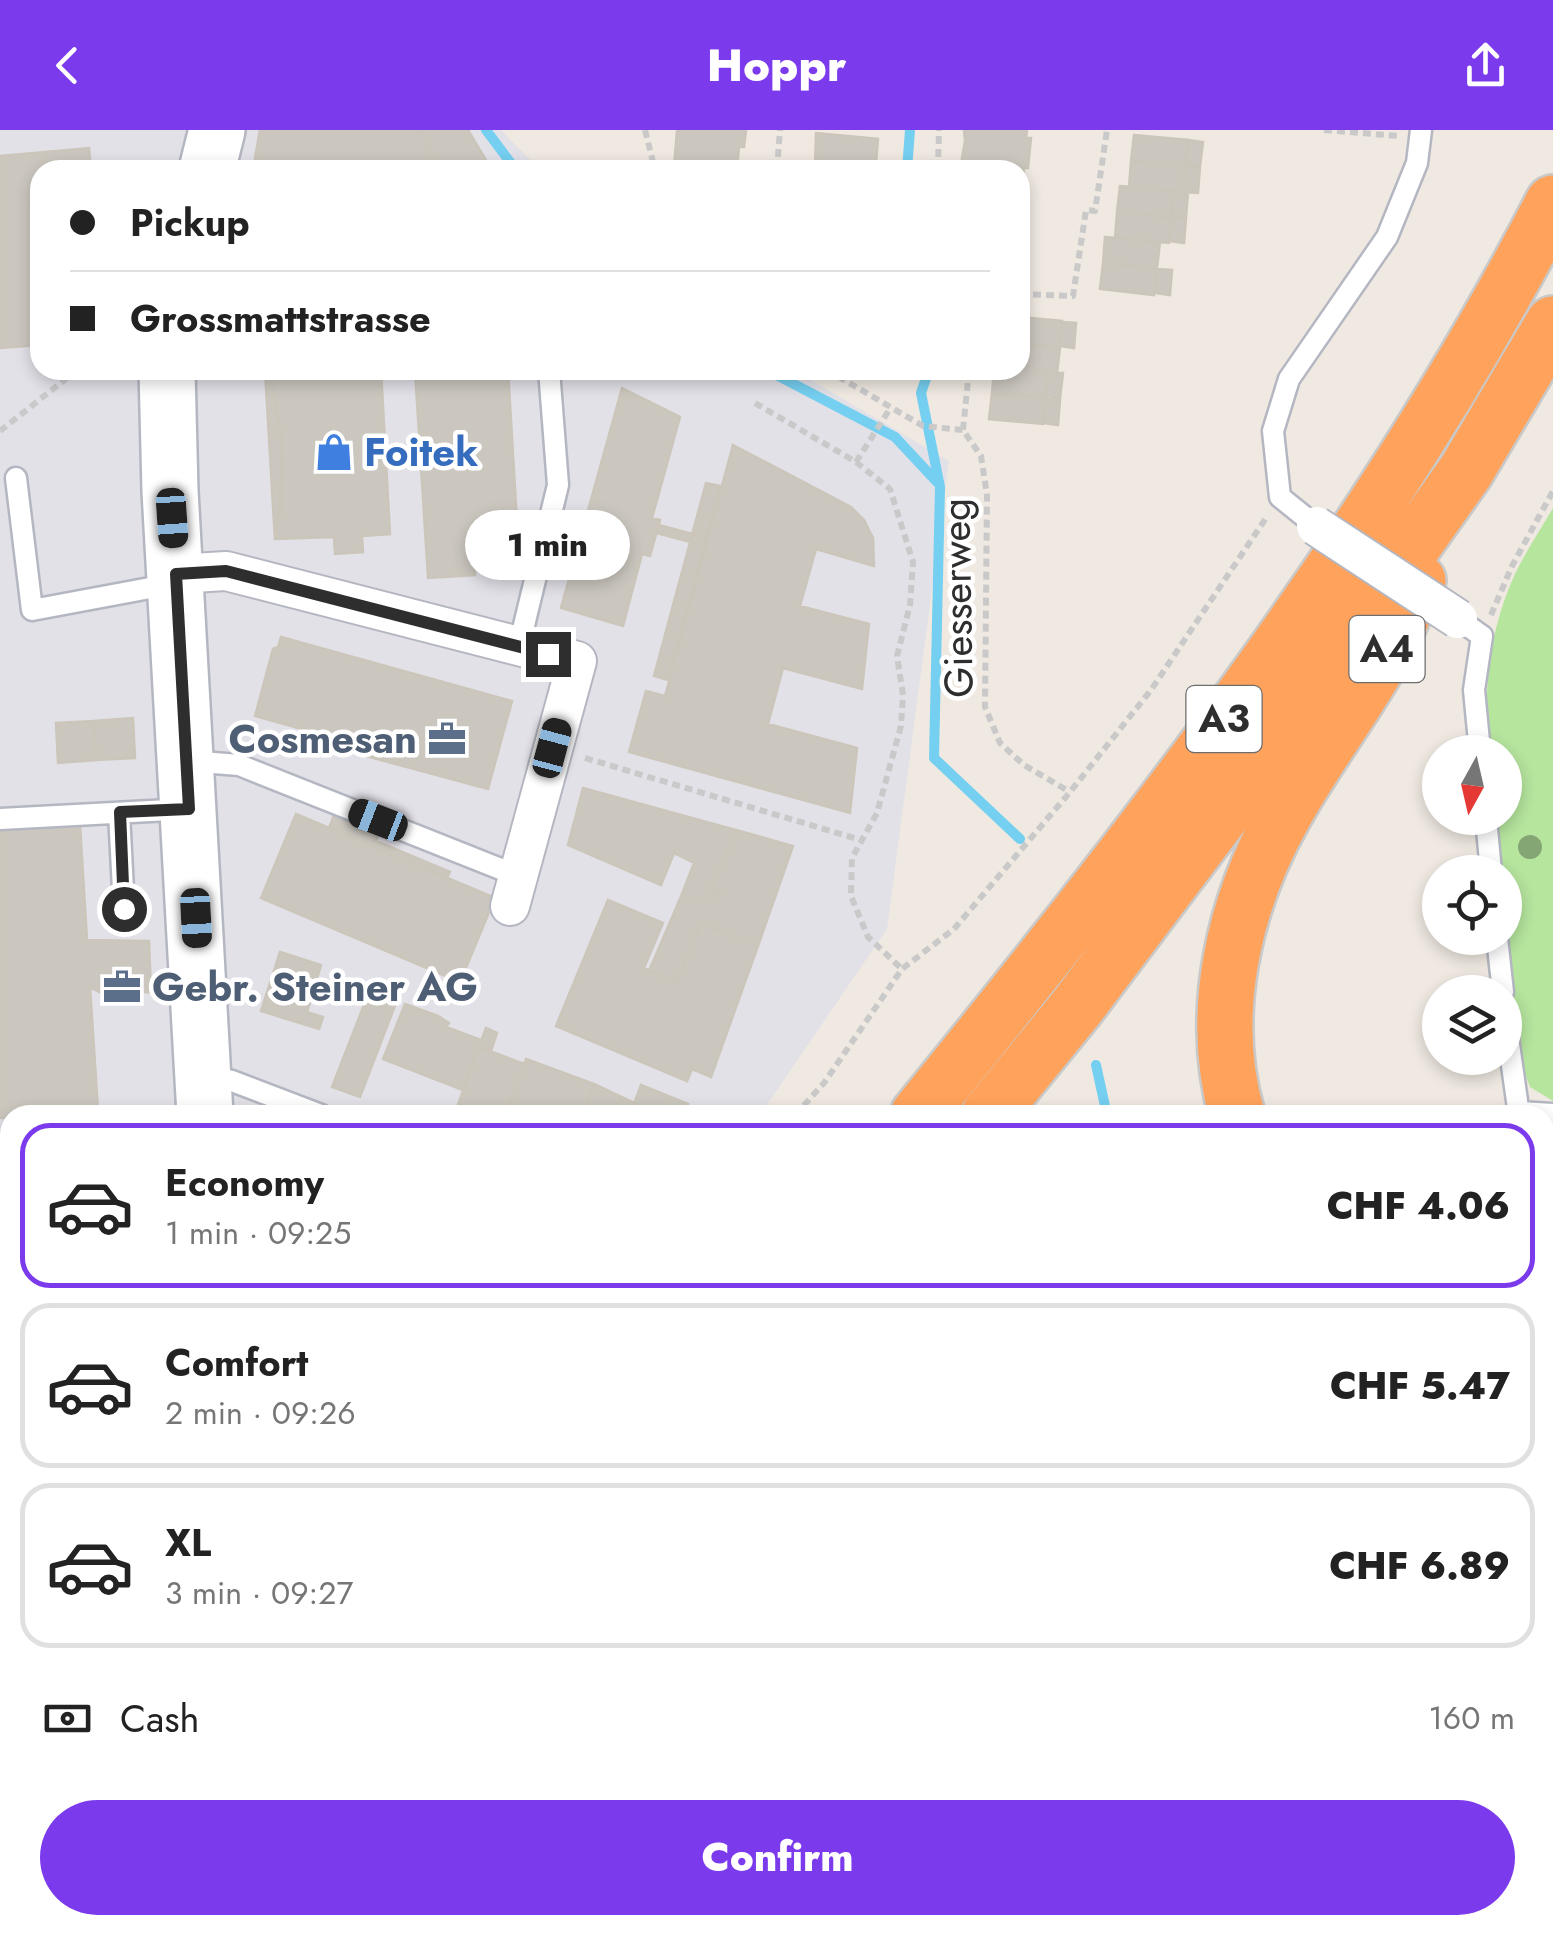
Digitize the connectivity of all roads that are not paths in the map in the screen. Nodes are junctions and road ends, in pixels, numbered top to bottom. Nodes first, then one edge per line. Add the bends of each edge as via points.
1 (217, 130) edge
2 (1420, 134) edge
3 (210, 160) edge
4 (1553, 203) edge
5 (1553, 324) edge
6 (167, 380) edge
7 (550, 380) edge
8 (1466, 470) junction
9 (16, 478) dead end
10 (1316, 526) joint
11 (176, 581) junction
12 (1470, 628) joint
13 (518, 646) junction
14 (1478, 735) edge
15 (188, 785) junction
16 (120, 812) junction
17 (0, 819) edge
18 (514, 891) joint
19 (124, 909) dead end
20 (1513, 1075) edge
21 (205, 1095) edge
22 (296, 1105) edge
23 (926, 1105) edge
24 (997, 1105) edge
25 (1234, 1105) edge
26 (1518, 1105) edge

1 - 3 main road
2 - 10 lane via 1417,164 1387,237 1289,378 1273,431 1280,497
4 - 23 highway, A3 via 1502,303 1362,524 1085,908
5 - 8 highway, A3
6 - 11 main road
7 - 13 lane via 558,485
8 - 24 highway, A3 via 1240,792
8 - 25 highway, A4 via 1387,650 1284,814 1254,876 1232,950 1225,1011
9 - 11 lane via 32,610
10 - 12 street, bridge
11 - 13 street via 226,571
11 - 15 main road
12 - 14 lane
13 - 18 street via 577,661
15 - 16 lane
15 - 18 lane via 213,761 239,765
15 - 21 main road
16 - 17 lane
16 - 19 lane
20 - 26 lane
21 - 22 lane via 232,1080

